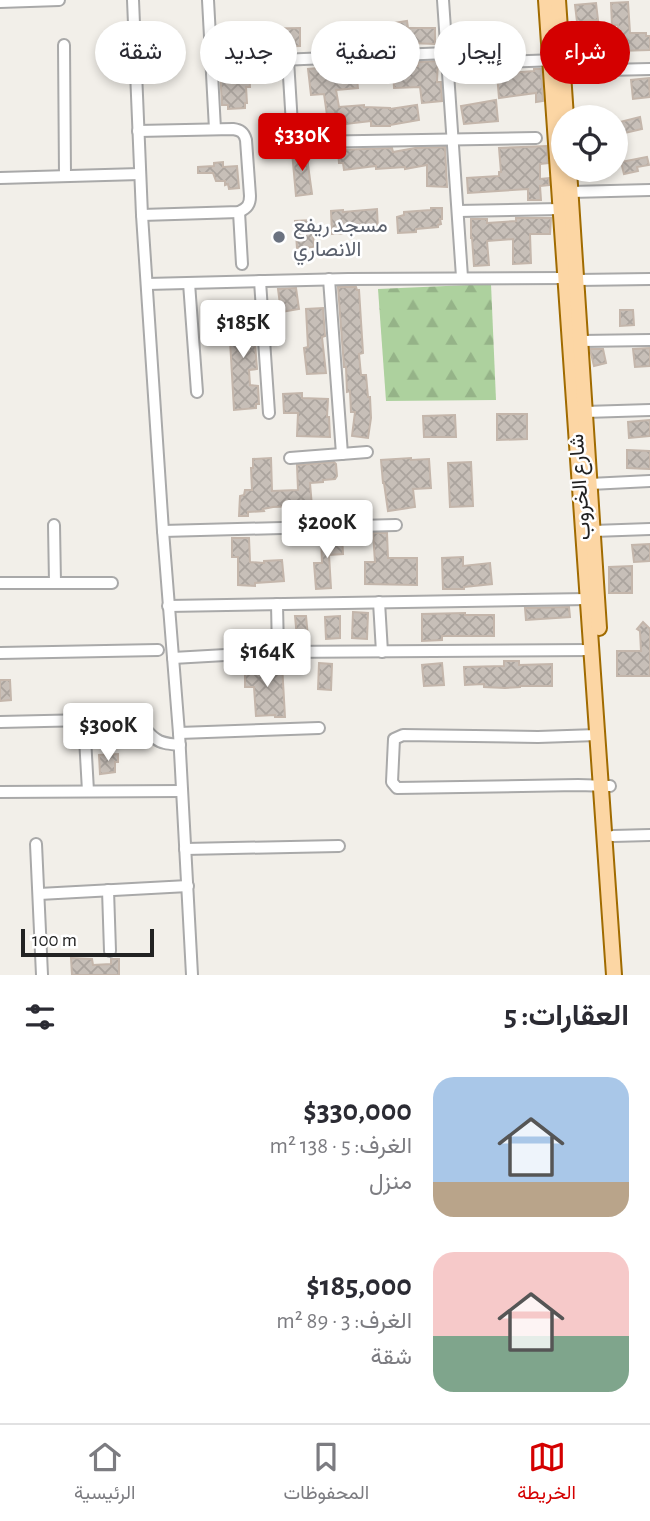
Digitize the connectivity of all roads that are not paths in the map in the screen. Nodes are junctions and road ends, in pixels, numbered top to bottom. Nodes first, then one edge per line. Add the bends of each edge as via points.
1 (59, 0) edge
2 (133, 0) edge
3 (208, 0) edge
4 (443, 0) edge
5 (546, 0) edge
6 (558, 0) edge
7 (0, 2) edge
8 (209, 21) edge
9 (444, 21) edge
10 (550, 21) edge
11 (558, 21) edge
12 (64, 45) dead end
13 (434, 59) edge
14 (297, 60) edge
15 (630, 68) edge
16 (650, 69) edge
17 (213, 84) edge
18 (285, 84) edge
19 (449, 84) edge
20 (558, 84) edge
21 (561, 84) edge
22 (564, 105) edge
23 (215, 129) junction
24 (138, 131) junction
25 (536, 138) dead end
26 (453, 140) junction
27 (141, 174) junction
28 (65, 176) junction
29 (0, 178) edge
30 (570, 182) edge
31 (650, 190) edge
32 (571, 191) junction
33 (560, 209) junction
34 (458, 211) junction
35 (239, 212) junction
36 (142, 215) junction
37 (242, 264) dead end
38 (462, 277) junction
39 (329, 279) junction
40 (571, 279) junction
41 (650, 279) edge
42 (260, 281) junction
43 (189, 283) junction
44 (147, 284) junction
45 (650, 340) edge
46 (580, 341) junction
47 (197, 392) dead end
48 (650, 410) edge
49 (269, 412) dead end
50 (585, 412) junction
51 (367, 452) dead end
52 (342, 454) junction
53 (290, 458) dead end
54 (650, 481) edge
55 (590, 484) junction
56 (54, 525) dead end
57 (396, 525) dead end
58 (650, 529) edge
59 (163, 531) junction
60 (593, 531) junction
61 (0, 583) edge
62 (55, 583) junction
63 (112, 583) dead end
64 (588, 599) junction
65 (379, 602) junction
66 (276, 604) junction
67 (168, 606) junction
68 (158, 650) dead end
69 (591, 650) junction
70 (278, 652) junction
71 (382, 652) junction
72 (0, 653) edge
73 (173, 658) junction
74 (84, 720) junction
75 (0, 722) edge
76 (319, 728) dead end
77 (597, 735) junction
78 (180, 739) junction
79 (605, 786) junction
80 (88, 791) junction
81 (182, 791) junction
82 (0, 792) edge
83 (650, 835) edge
84 (613, 836) junction
85 (36, 844) dead end
86 (339, 846) dead end
87 (186, 849) junction
88 (188, 886) junction
89 (108, 890) junction
90 (38, 894) junction
91 (110, 951) dead end
92 (42, 975) edge
93 (192, 975) edge
94 (614, 975) edge
95 (622, 975) edge

1 - 7 street
2 - 24 street
3 - 8 street
4 - 9 street
5 - 10 main road, شارع الخروب
6 - 11 main road, شارع الخروب
12 - 28 street
13 - 14 street
15 - 16 street
17 - 23 street
18 - 26 street via 294,132 305,142
19 - 26 street
20 - 33 main road, شارع الخروب
21 - 22 main road, شارع الخروب
23 - 24 street
23 - 35 street via 244,133 250,203
24 - 27 street
25 - 26 street
26 - 34 street
27 - 28 street
27 - 36 street
28 - 29 street
30 - 32 main road, شارع الخروب
31 - 32 street
32 - 40 main road, شارع الخروب
33 - 34 street
33 - 40 main road, شارع الخروب
34 - 38 street
35 - 36 street
35 - 37 street
36 - 44 street
38 - 39 street
38 - 40 street
39 - 42 street
39 - 52 street
40 - 41 street
40 - 46 main road, شارع الخروب
40 - 64 main road, شارع الخروب
42 - 43 street
42 - 49 street
43 - 44 street
43 - 47 street
44 - 59 street
45 - 46 street
46 - 50 main road, شارع الخروب
48 - 50 street
50 - 55 main road, شارع الخروب
51 - 52 street
52 - 53 street
54 - 55 street
55 - 60 main road, شارع الخروب
56 - 62 street
57 - 59 street
58 - 60 street
59 - 67 street
60 - 79 main road, شارع الخروب
61 - 62 street
62 - 63 street
64 - 65 street
64 - 69 main road, شارع الخروب
65 - 66 street
65 - 71 street
66 - 67 street
66 - 70 street
67 - 73 street
68 - 72 street
69 - 71 street
69 - 77 main road, شارع الخروب
70 - 71 street
70 - 73 street
73 - 78 street
74 - 75 street
74 - 78 street via 136,720 157,740
74 - 80 street
76 - 78 street
77 - 79 main road, شارع الخروب
77 - 79 street via 403,736 394,739 392,782 397,788
78 - 81 street
79 - 84 main road, شارع الخروب
79 - 94 main road, شارع الخروب
80 - 81 street
80 - 82 street
81 - 87 street
83 - 84 street
84 - 95 main road, شارع الخروب
85 - 90 street
86 - 87 street
87 - 88 street
88 - 89 street
88 - 93 street
89 - 90 street
89 - 91 street
90 - 92 street

